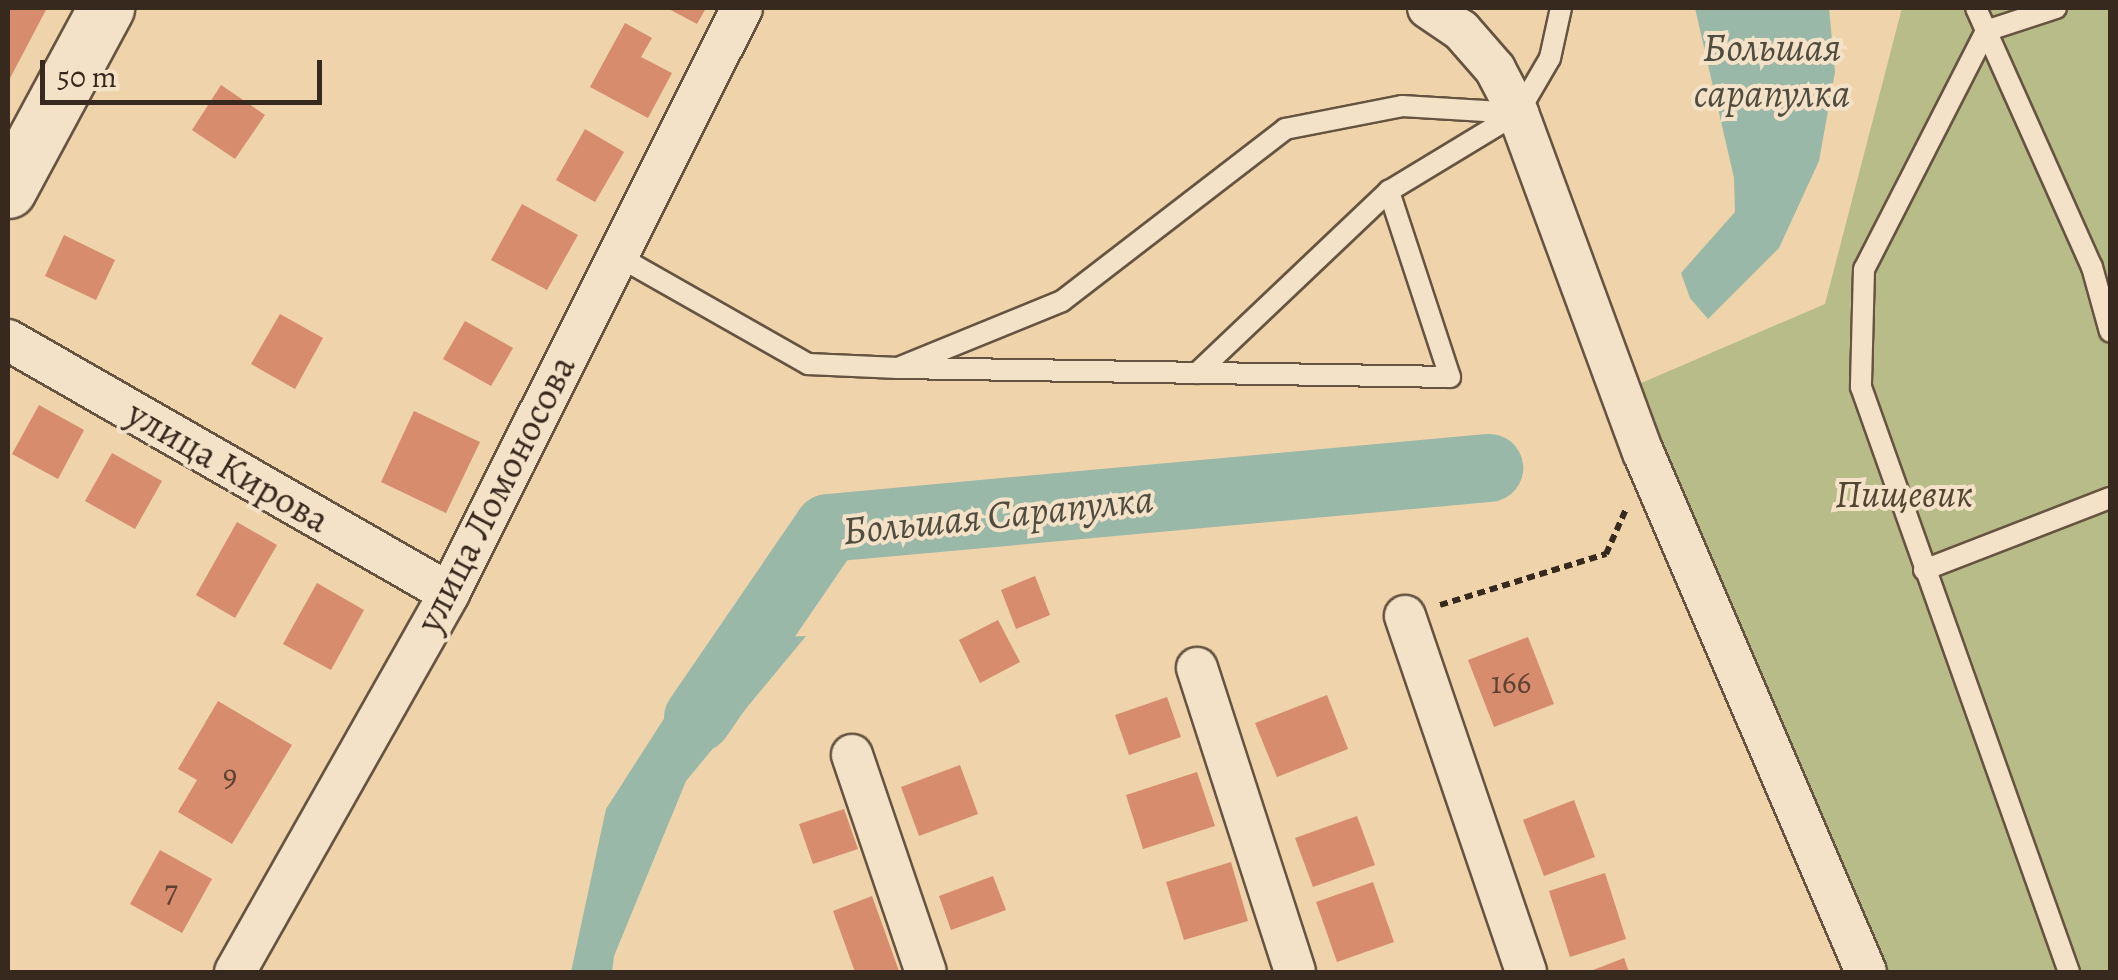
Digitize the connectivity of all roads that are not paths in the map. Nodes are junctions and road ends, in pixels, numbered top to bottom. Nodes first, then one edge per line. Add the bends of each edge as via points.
1 (106, 8) edge
2 (742, 8) edge
3 (1428, 8) edge
4 (1562, 8) edge
5 (1976, 8) edge
6 (2056, 8) edge
7 (1986, 31) junction
8 (1518, 113) junction
9 (8, 190) edge
10 (1389, 191) junction
11 (616, 255) junction
12 (2110, 332) edge
13 (8, 340) edge
14 (898, 368) junction
15 (1197, 372) junction
16 (2110, 498) edge
17 (1924, 570) junction
18 (448, 593) junction
19 (1405, 616) road end
20 (1197, 668) dead end
21 (852, 755) dead end
22 (236, 972) edge
23 (926, 972) edge
24 (1295, 972) edge
25 (1526, 972) edge
26 (1866, 972) edge
27 (2068, 972) edge

1 - 9 street
2 - 11 street, улица Ломоносова
3 - 8 street via 1473,43
4 - 8 lane via 1550,58
5 - 7 lane
6 - 7 lane
7 - 12 lane via 2092,266
7 - 17 lane via 1864,269 1861,387
8 - 10 lane
8 - 14 lane via 1402,106 1285,129 1062,301
8 - 26 street via 1643,452
10 - 15 lane
10 - 15 lane via 1450,377
11 - 14 lane via 808,364
11 - 18 street, улица Ломоносова
13 - 18 street, улица Кирова
14 - 15 lane
16 - 17 lane
17 - 27 lane
18 - 22 street, улица Ломоносова
19 - 25 street
20 - 24 street
21 - 23 street

